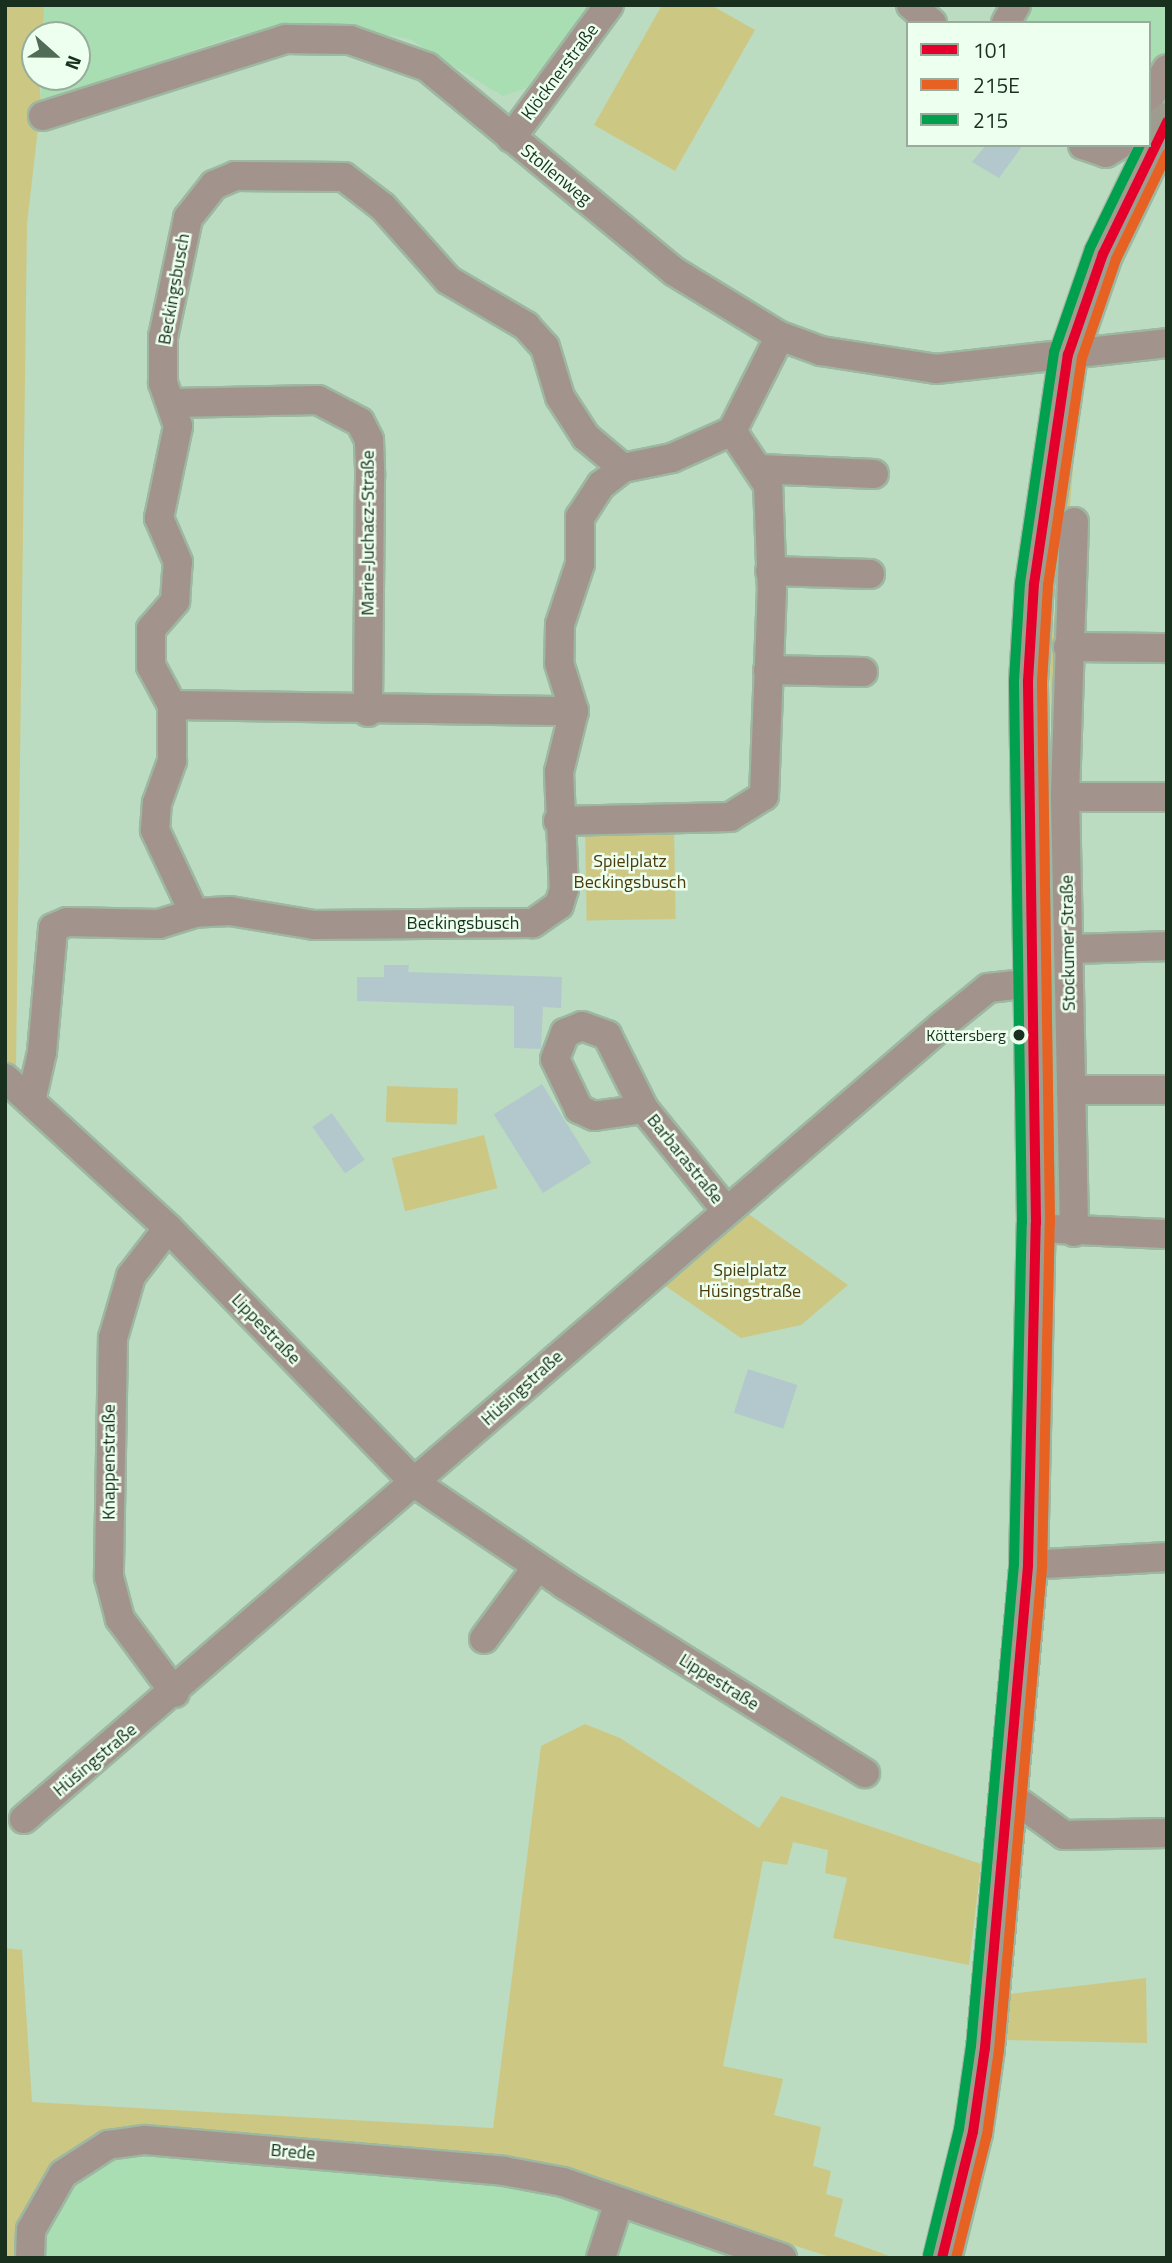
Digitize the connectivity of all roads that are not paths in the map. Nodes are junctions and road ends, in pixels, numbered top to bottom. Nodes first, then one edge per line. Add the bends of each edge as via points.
1 (610, 5) edge
2 (911, 5) edge
3 (1016, 5) edge
4 (930, 21) edge
5 (1007, 21) edge
6 (1167, 69) edge
7 (1151, 96) edge
8 (43, 116) dead end
9 (1167, 121) edge
10 (511, 138) junction
11 (1089, 147) edge
12 (1116, 147) edge
13 (780, 336) junction
14 (1167, 343) edge
15 (1068, 355) junction
16 (174, 403) junction
17 (732, 431) junction
18 (623, 468) junction
19 (760, 469) junction
20 (874, 474) dead end
21 (1074, 522) dead end
22 (770, 571) junction
23 (870, 574) dead end
24 (1068, 646) junction
25 (1167, 648) edge
26 (768, 670) junction
27 (863, 672) dead end
28 (172, 705) junction
29 (574, 711) junction
30 (368, 712) junction
31 (1065, 797) junction
32 (1167, 797) edge
33 (558, 821) junction
34 (194, 913) junction
35 (1167, 946) edge
36 (1068, 949) junction
37 (1033, 983) junction
38 (5, 1078) edge
39 (1071, 1090) junction
40 (1167, 1090) edge
41 (31, 1101) junction
42 (644, 1110) dead end
43 (725, 1209) junction
44 (1037, 1223) junction
45 (168, 1228) junction
46 (1074, 1232) junction
47 (1167, 1234) edge
48 (416, 1484) junction
49 (1167, 1557) edge
50 (1028, 1565) junction
51 (537, 1567) junction
52 (484, 1639) dead end
53 (175, 1693) junction
54 (865, 1773) dead end
55 (1009, 1795) junction
56 (24, 1819) dead end
57 (1167, 1833) edge
58 (619, 2203) junction
59 (30, 2258) edge
60 (601, 2258) edge
61 (782, 2258) edge
62 (942, 2258) edge

1 - 10 street, Klöcknerstraße
2 - 4 street
3 - 5 street
6 - 7 street
8 - 10 street, Stollenweg via 248,49 319,37 407,55
9 - 15 main road, Stockumer Straße via 1103,254
10 - 13 street, Stollenweg via 675,272
11 - 12 street via 1106,153
13 - 15 street, Stollenweg via 832,354 903,367 970,367
13 - 17 street
14 - 15 street, Stollenweg
15 - 37 main road, Stockumer Straße via 1045,481 1028,681
16 - 18 street, Beckingsbusch via 163,383 163,337 196,201 235,176 344,177 383,207 448,281 526,326 544,347 560,397 586,437
16 - 28 street, Beckingsbusch via 175,460 159,518 178,562 175,601 151,629 151,666
16 - 30 street, Marie-Juchacz-Straße via 318,400 360,422 369,440 370,476
17 - 18 street via 671,458
17 - 19 street
18 - 29 street via 601,485 580,517 580,564 560,624 559,663
19 - 20 street
19 - 22 street via 768,485
21 - 24 street, Stockumer Straße
22 - 23 street
22 - 26 street
24 - 25 street
24 - 31 street, Stockumer Straße
26 - 27 street
26 - 33 street via 768,783 754,805 730,817
28 - 30 street
28 - 34 street, Beckingsbusch via 172,761 157,803 155,830
29 - 30 street
29 - 33 street, Beckingsbusch via 559,772
31 - 32 street
31 - 36 street, Stockumer Straße
33 - 34 street, Beckingsbusch via 564,889 559,905 533,923 314,925 230,911
34 - 41 street, Beckingsbusch via 159,924 67,922 53,928 42,1052
35 - 36 street
36 - 39 street, Stockumer Straße
37 - 43 street, Hüsingstraße via 988,988
37 - 44 main road, Stockumer Straße
38 - 41 street, Lippestraße
39 - 40 street
39 - 46 street, Stockumer Straße
41 - 45 street, Lippestraße
42 - 43 street, Barbarastraße
43 - 48 street, Hüsingstraße
44 - 46 street
44 - 50 main road, Stockumer Straße
45 - 48 street, Lippestraße
45 - 53 street, Knappenstraße via 131,1276 113,1338 109,1577 120,1619
46 - 47 street
48 - 51 street, Lippestraße
48 - 53 street, Hüsingstraße
49 - 50 street
50 - 55 main road, Stockumer Straße
51 - 52 street
51 - 54 street, Lippestraße
53 - 56 street, Hüsingstraße
55 - 57 street via 1064,1835
55 - 62 main road, Stockumer Straße via 973,2132
58 - 59 street, Brede via 504,2171 145,2140 108,2145 63,2174 31,2230
58 - 60 street
58 - 61 street, Brede

